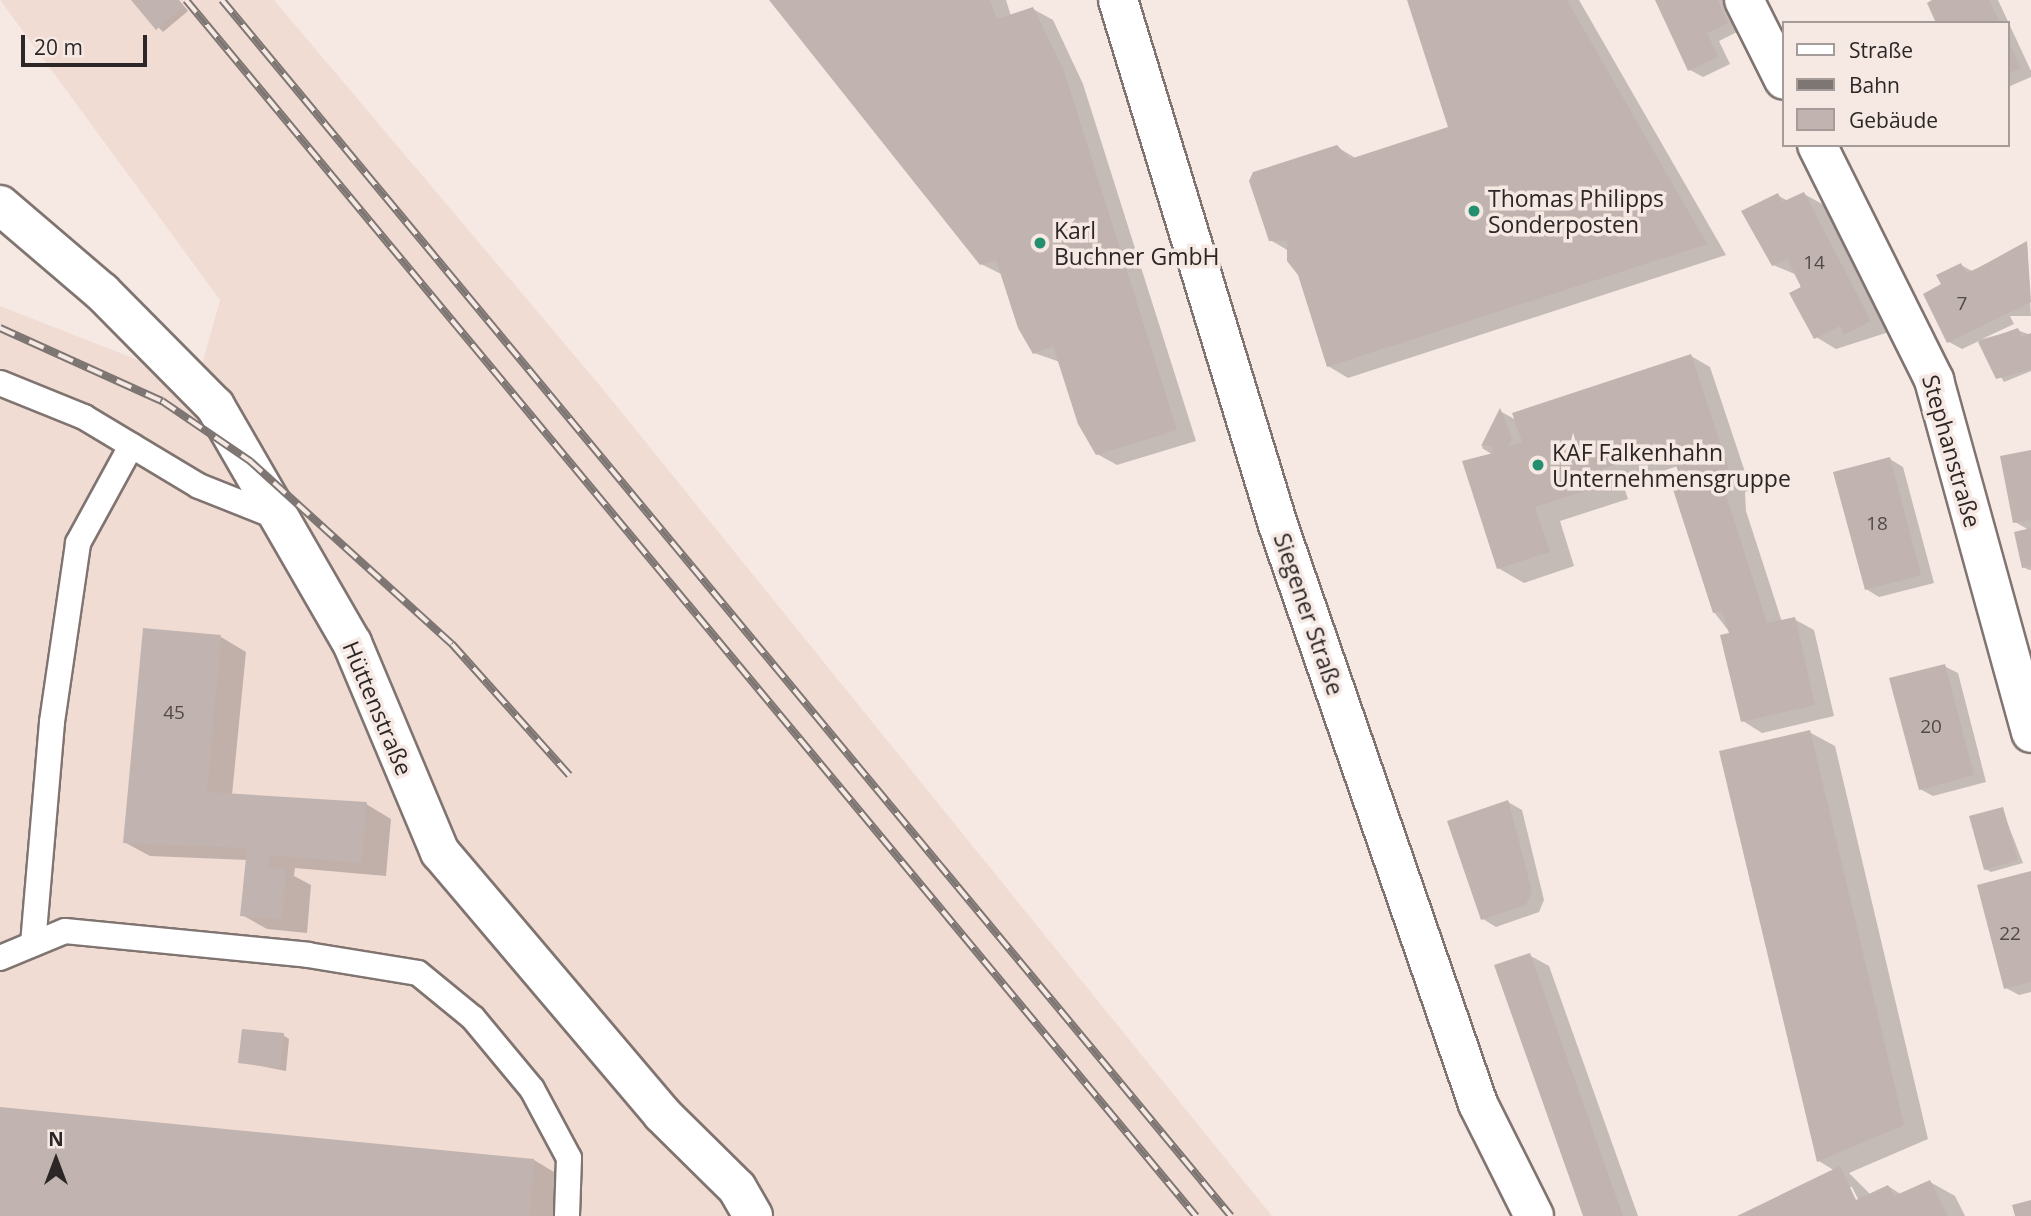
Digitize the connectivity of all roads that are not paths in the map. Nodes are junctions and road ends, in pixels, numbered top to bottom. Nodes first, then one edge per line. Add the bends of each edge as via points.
1 (1118, 0) edge
2 (1744, 0) edge
3 (1783, 78) edge
4 (1818, 147) edge
5 (0, 205) edge
6 (0, 383) edge
7 (131, 446) junction
8 (283, 520) junction
9 (2031, 733) edge
10 (33, 944) junction
11 (0, 958) edge
12 (567, 1216) edge
13 (753, 1216) edge
14 (1534, 1216) edge

1 - 14 street, Siegener Straße via 1292,564 1478,1104
2 - 3 street
4 - 9 street, Stephanstraße via 1934,380
5 - 8 street, Hüttenstraße via 102,292 215,406
6 - 7 lane via 84,417
7 - 8 lane via 199,486
7 - 10 lane via 78,543 52,722
8 - 13 street, Hüttenstraße via 352,643 440,852 662,1114 737,1188
10 - 11 lane
10 - 12 lane via 65,931 308,955 418,973 473,1018 532,1089 569,1158

